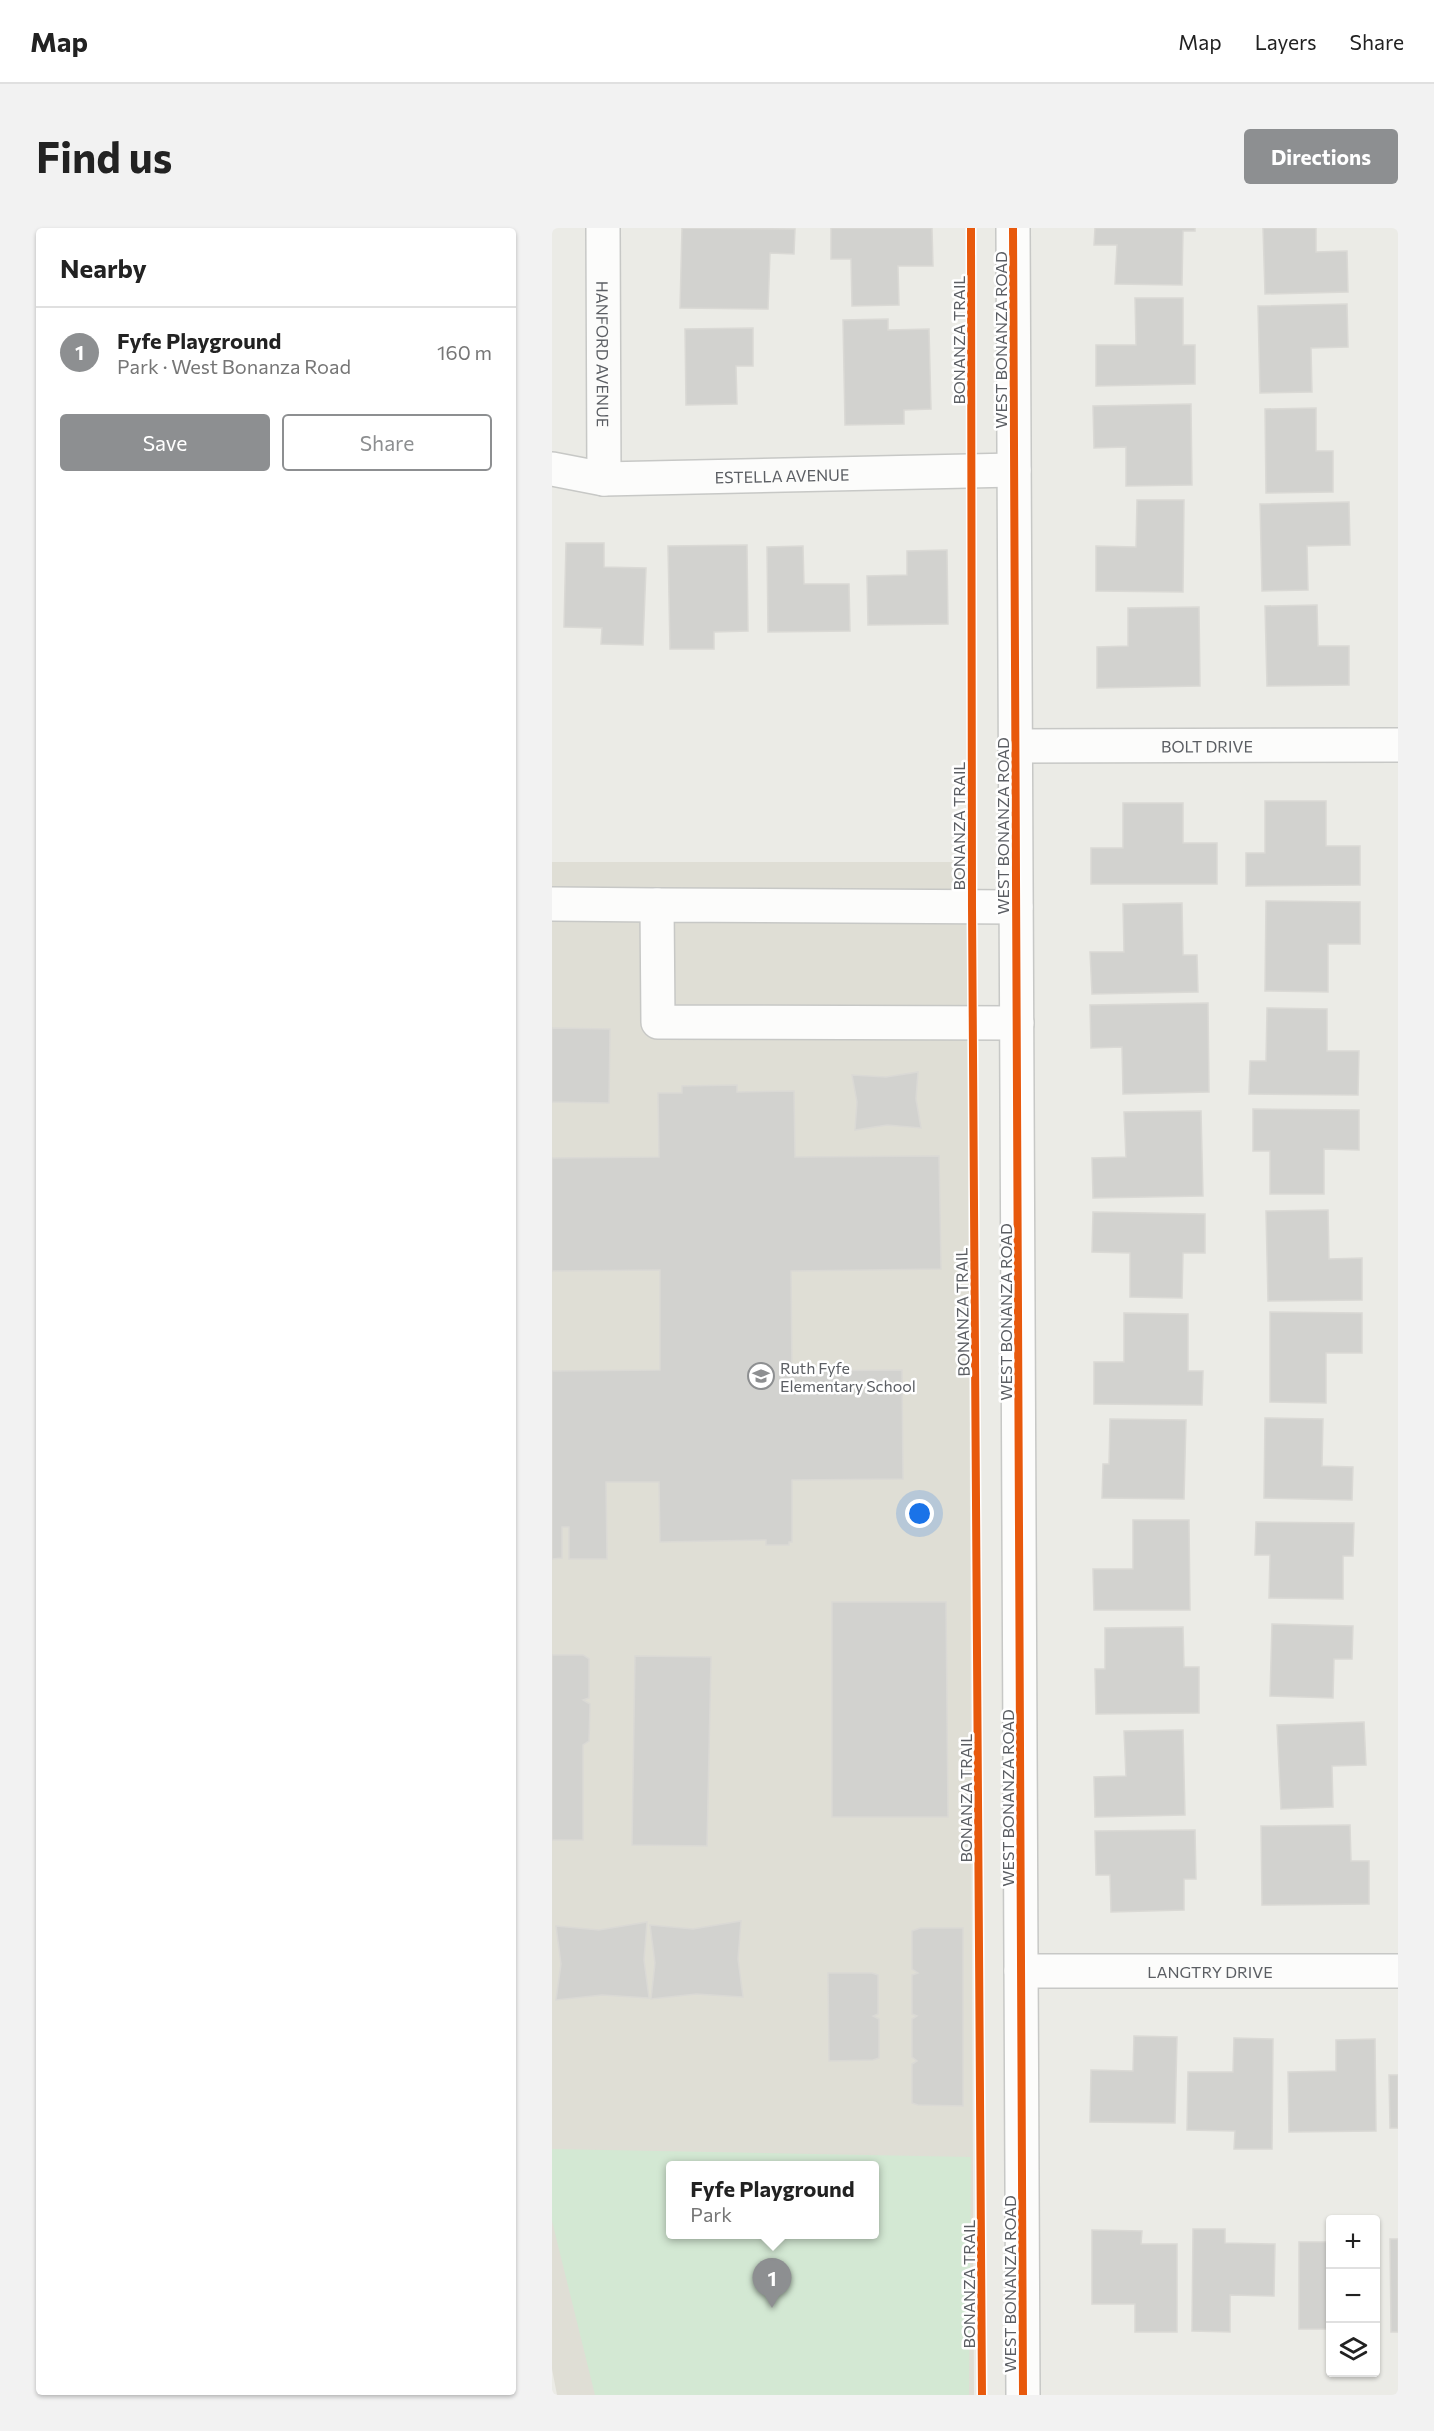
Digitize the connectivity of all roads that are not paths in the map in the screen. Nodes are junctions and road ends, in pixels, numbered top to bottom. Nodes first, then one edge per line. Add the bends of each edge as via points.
1 (603, 228) edge
2 (1013, 228) edge
3 (552, 469) edge
4 (1014, 470) junction
5 (604, 479) junction
6 (1398, 745) edge
7 (1015, 746) junction
8 (552, 904) edge
9 (657, 905) junction
10 (1016, 907) junction
11 (1017, 1023) junction
12 (1022, 1971) junction
13 (1398, 1971) edge
14 (1023, 2395) edge

1 - 5 street, HANFORD AVENUE
2 - 4 street, WEST BONANZA ROAD
3 - 5 street, ESTELLA AVENUE
4 - 5 street, ESTELLA AVENUE
4 - 7 street, WEST BONANZA ROAD
6 - 7 street, BOLT DRIVE
7 - 10 street, WEST BONANZA ROAD
8 - 9 street
9 - 10 street
9 - 11 street via 658,1022
10 - 11 street, WEST BONANZA ROAD
11 - 12 street, WEST BONANZA ROAD
12 - 13 street, LANGTRY DRIVE
12 - 14 street, WEST BONANZA ROAD

